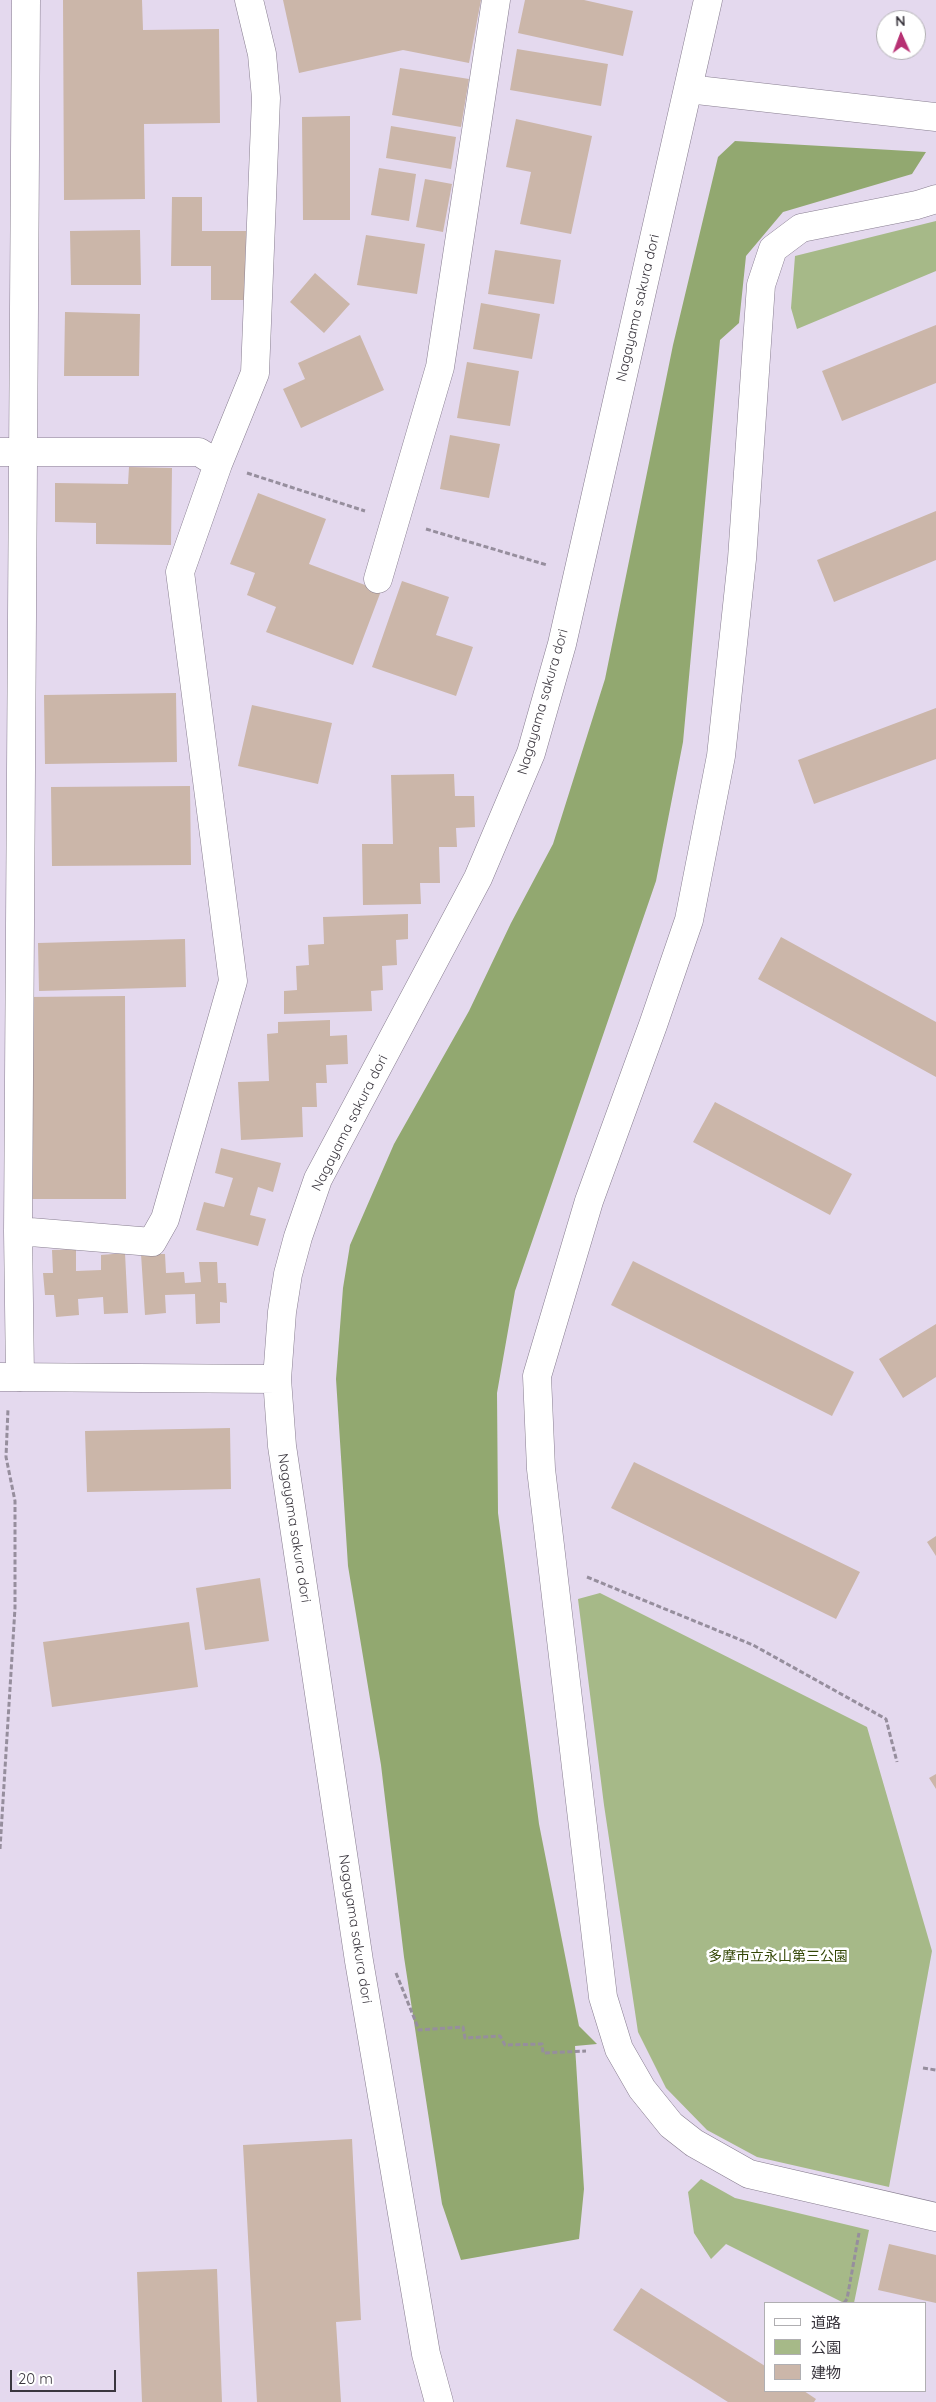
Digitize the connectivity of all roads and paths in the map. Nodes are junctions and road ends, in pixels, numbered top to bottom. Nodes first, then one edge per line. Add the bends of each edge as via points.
1 (26, 0) edge
2 (249, 0) edge
3 (496, 0) edge
4 (708, 0) edge
5 (688, 89) junction
6 (936, 117) edge
7 (936, 199) edge
8 (11, 452) edge
9 (218, 464) junction
10 (328, 501) dead end
11 (420, 527) dead end
12 (577, 574) junction
13 (378, 579) dead end
14 (18, 1231) junction
15 (10, 1377) edge
16 (277, 1379) junction
17 (8, 1404) dead end
18 (552, 1567) junction
19 (897, 1762) dead end
20 (0, 1849) edge
21 (359, 1962) junction
22 (619, 2049) junction
23 (923, 2068) dead end
24 (936, 2070) edge
25 (936, 2217) edge
26 (859, 2234) dead end
27 (844, 2302) edge
28 (439, 2402) edge

1 - 8 street
2 - 9 street via 262,54 266,98 255,373
3 - 13 street via 440,366
4 - 5 street, Nagayama sakura dori
5 - 6 street
5 - 12 street, Nagayama sakura dori
7 - 18 street via 801,228 772,248 761,285 742,559 721,756 689,920 589,1201 537,1376 541,1469
8 - 9 street via 199,452
8 - 14 street
9 - 10 path
9 - 14 street via 180,572 233,981 165,1219 152,1242
11 - 12 path
12 - 16 street, Nagayama sakura dori via 562,644 531,753 496,838 478,878 318,1180 288,1274
14 - 15 street
15 - 16 street
16 - 21 street, Nagayama sakura dori via 283,1456
17 - 20 path via 6,1457 15,1501 15,1608
18 - 19 path via 588,1577 753,1645 886,1718
18 - 22 street via 603,1997
21 - 22 path via 396,1972 419,2030 463,2027 465,2038 500,2036 505,2045 542,2044 543,2053
21 - 28 street, Nagayama sakura dori via 426,2354
22 - 25 street via 642,2089 671,2125 749,2174
23 - 24 path
26 - 27 path

